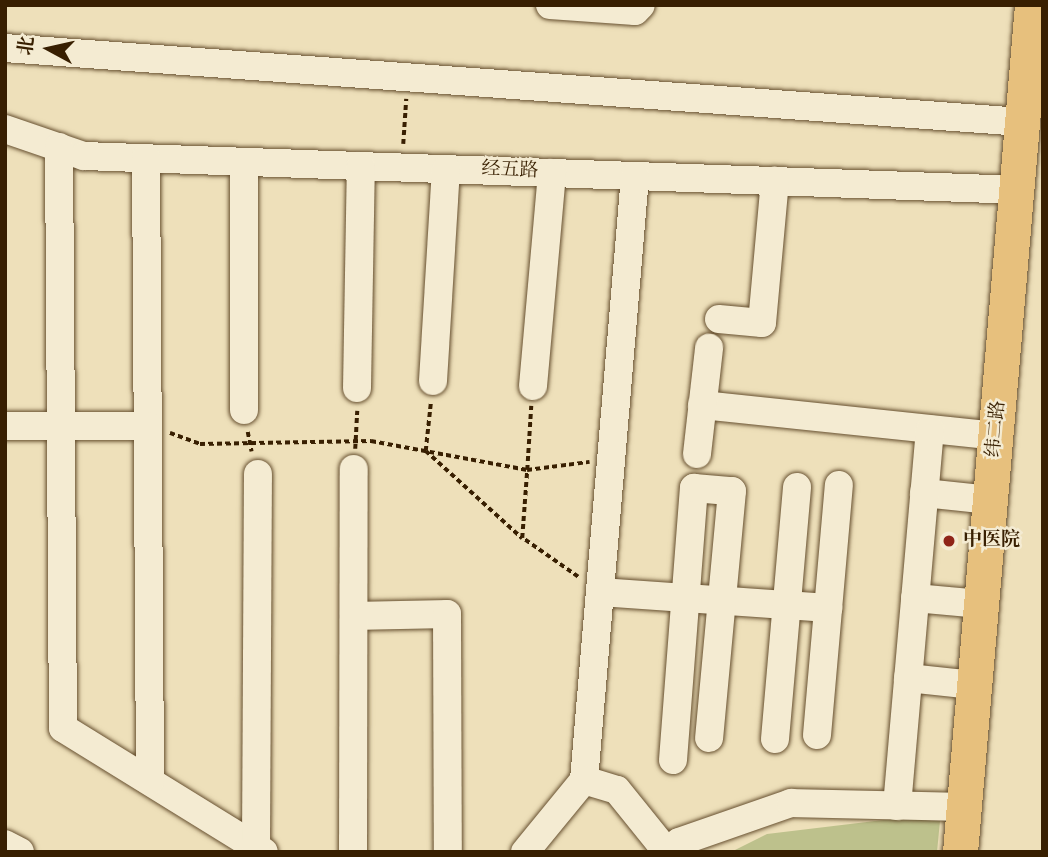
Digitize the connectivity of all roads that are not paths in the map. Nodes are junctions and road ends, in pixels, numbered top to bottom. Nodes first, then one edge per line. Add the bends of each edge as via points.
1 (550, 5) edge
2 (641, 5) edge
3 (1032, 5) edge
4 (5, 48) edge
5 (5, 130) edge
6 (1030, 135) edge
7 (60, 147) junction
8 (146, 158) junction
9 (244, 162) junction
10 (360, 166) junction
11 (446, 169) junction
12 (552, 173) junction
13 (635, 176) junction
14 (775, 181) junction
15 (1018, 190) junction
16 (719, 319) dead end
17 (709, 348) dead end
18 (433, 381) road end
19 (533, 386) road end
20 (358, 388) road end
21 (702, 405) junction
22 (244, 411) road end
23 (61, 425) junction
24 (5, 426) edge
25 (148, 426) junction
26 (930, 429) junction
27 (996, 436) junction
28 (697, 454) dead end
29 (355, 455) road end
30 (258, 474) road end
31 (839, 485) dead end
32 (797, 487) dead end
33 (924, 493) junction
34 (991, 499) junction
35 (600, 592) junction
36 (685, 598) junction
37 (915, 598) junction
38 (722, 600) junction
39 (981, 604) junction
40 (786, 605) junction
41 (828, 608) junction
42 (354, 616) junction
43 (908, 678) junction
44 (974, 685) junction
45 (817, 735) dead end
46 (709, 738) dead end
47 (775, 739) dead end
48 (673, 760) dead end
49 (584, 780) junction
50 (150, 781) junction
51 (897, 806) junction
52 (963, 807) junction
53 (5, 844) edge
54 (260, 849) edge
55 (20, 852) edge
56 (353, 852) edge
57 (448, 852) edge
58 (525, 852) edge
59 (669, 852) edge
60 (960, 852) edge

1 - 2 street via 635,11
3 - 6 main road, 纬二路
4 - 6 street via 408,74
5 - 7 street, 经五路
6 - 15 main road, 纬二路
7 - 8 street, 经五路 via 84,156
7 - 23 street
8 - 9 street, 经五路
8 - 25 street
9 - 10 street, 经五路
9 - 22 street
10 - 11 street, 经五路
10 - 20 street
11 - 12 street, 经五路
11 - 18 street
12 - 13 street, 经五路
12 - 19 street
13 - 14 street, 经五路
13 - 35 street
14 - 15 street, 经五路
14 - 16 street via 762,323
15 - 27 main road, 纬二路
17 - 21 street
21 - 26 street
21 - 28 street
23 - 24 street
23 - 25 street
23 - 50 street via 63,728
25 - 50 street
26 - 27 street
26 - 33 street
27 - 34 main road, 纬二路
29 - 42 street
30 - 54 street
31 - 41 street
32 - 40 street
33 - 34 street
33 - 37 street
34 - 39 main road, 纬二路
35 - 36 street
35 - 49 street
36 - 38 street
36 - 38 street via 694,488 732,491
36 - 48 street
37 - 39 street
37 - 43 street
38 - 40 street
38 - 46 street
39 - 44 main road, 纬二路
40 - 41 street
40 - 47 street
41 - 45 street
42 - 56 street
42 - 57 street via 447,614
43 - 44 street
43 - 51 street
44 - 52 main road, 纬二路
49 - 58 street
49 - 59 street via 617,790
50 - 54 street
51 - 52 street
51 - 59 street via 791,803 679,842
52 - 60 main road, 纬二路
53 - 55 street

